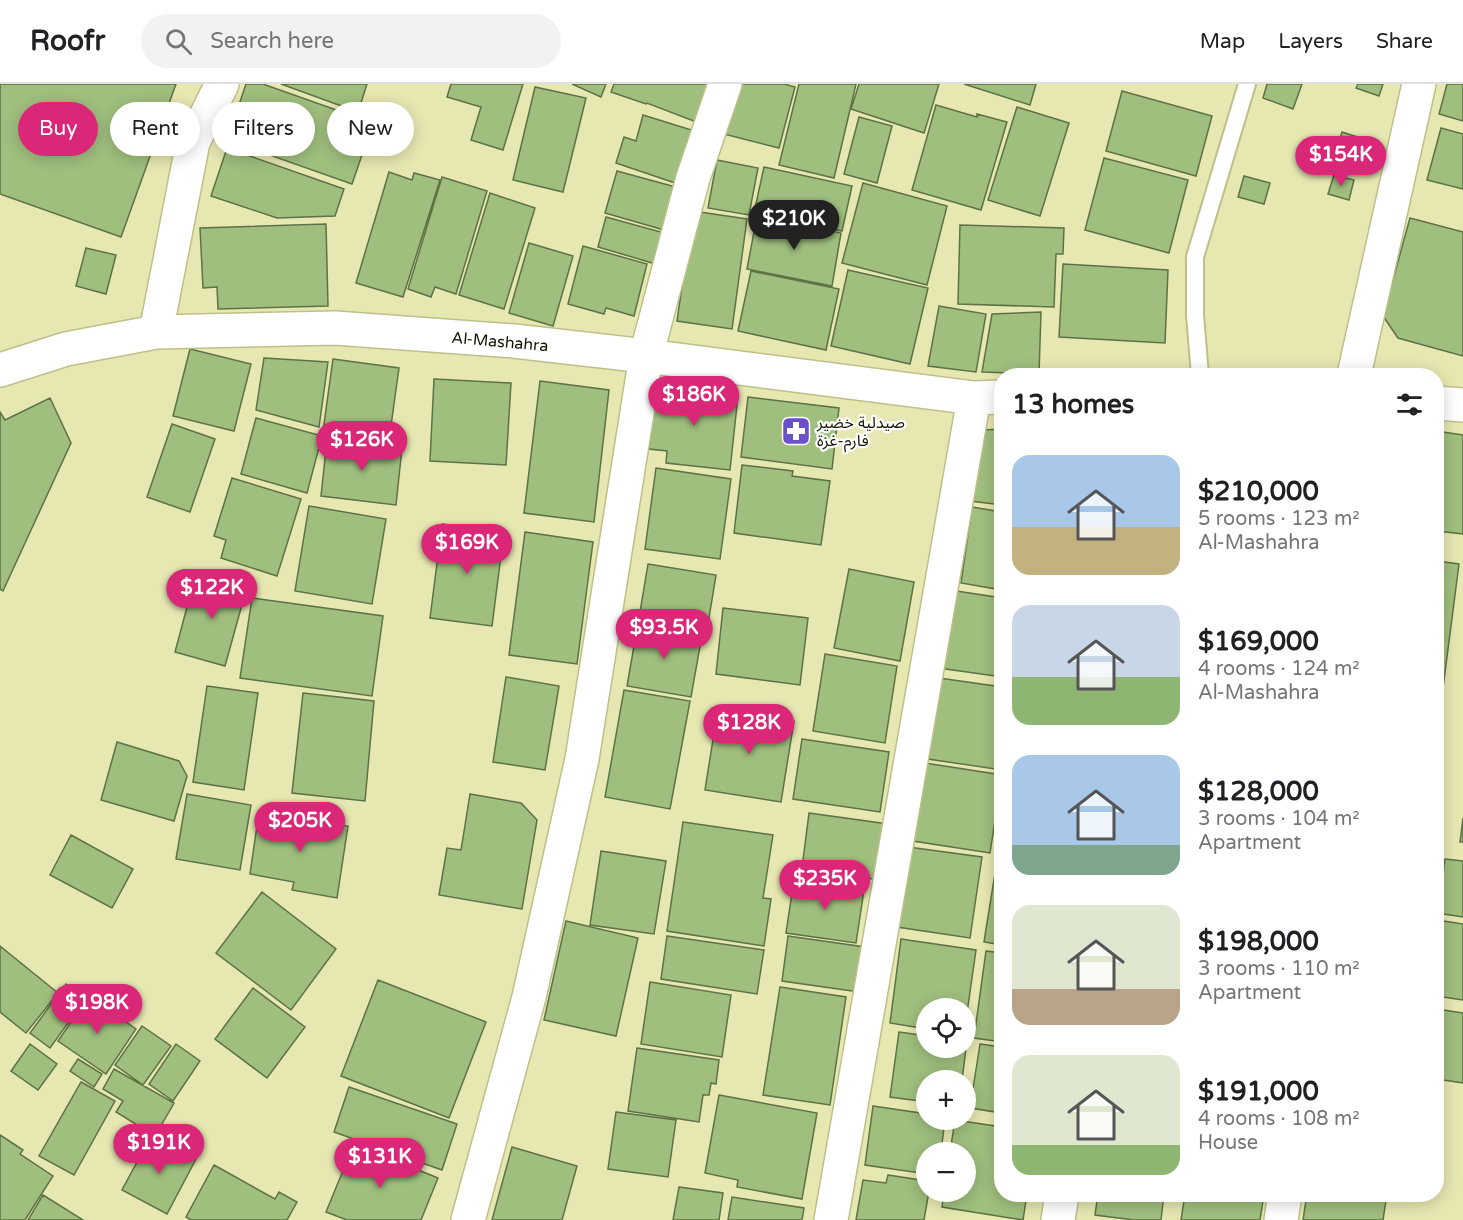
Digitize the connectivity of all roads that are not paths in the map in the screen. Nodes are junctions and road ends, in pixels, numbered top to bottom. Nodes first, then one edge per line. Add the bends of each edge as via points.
1 (222, 84) edge
2 (725, 84) edge
3 (1247, 84) edge
4 (1419, 84) edge
5 (156, 332) junction
6 (646, 356) junction
7 (1199, 368) edge
8 (1356, 368) edge
9 (0, 370) edge
10 (988, 398) edge
11 (1444, 404) edge
12 (1463, 405) edge
13 (1061, 1202) edge
14 (1284, 1202) edge
15 (468, 1220) edge
16 (831, 1220) edge
17 (1058, 1220) edge
18 (1281, 1220) edge

1 - 5 street via 193,142
2 - 6 street via 693,178
3 - 7 lane via 1195,257
4 - 8 street
5 - 6 street, Al-Mashahra via 335,328 513,341
5 - 9 street, Al-Mashahra via 66,349
6 - 10 street, Al-Mashahra
6 - 15 street via 582,759 529,997
10 - 16 street
11 - 12 street
13 - 17 street
14 - 18 street

